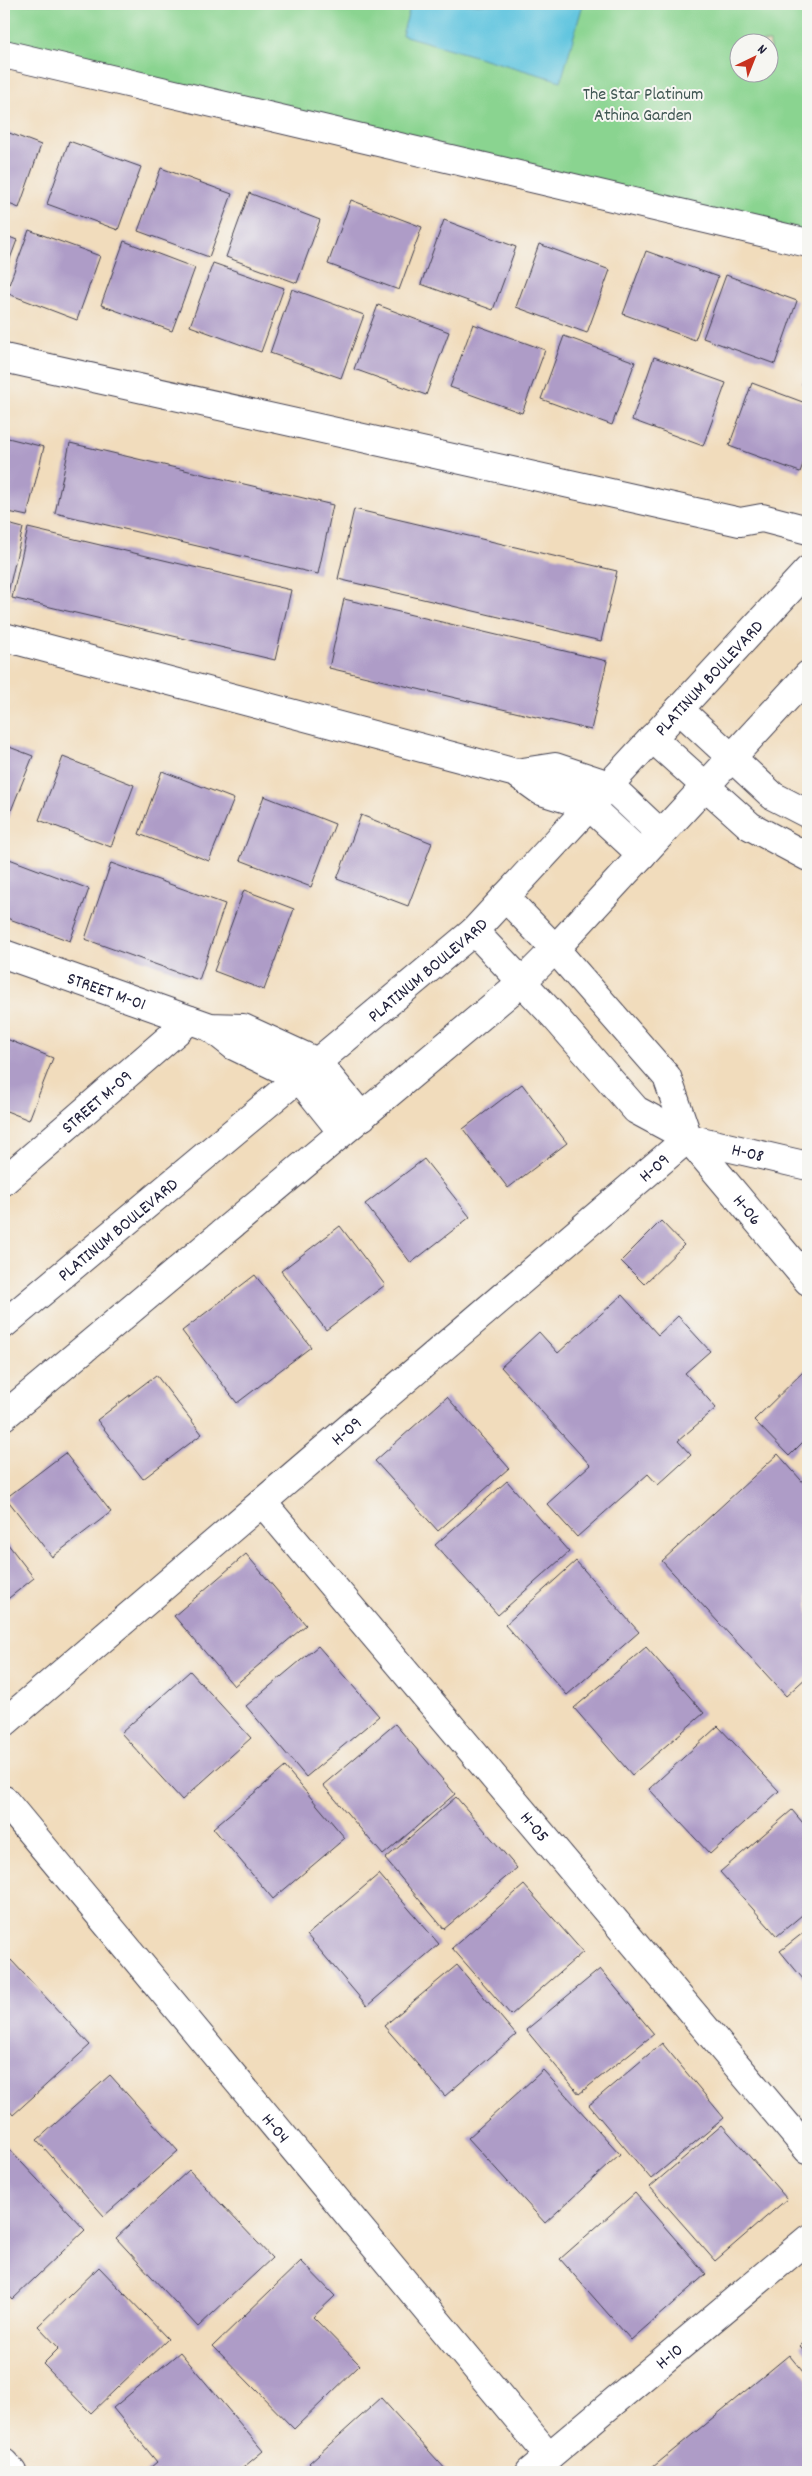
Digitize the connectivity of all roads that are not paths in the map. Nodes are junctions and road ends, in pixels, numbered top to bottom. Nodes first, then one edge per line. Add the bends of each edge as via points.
1 (4, 54) edge
2 (808, 243) edge
3 (4, 358) edge
4 (740, 522) junction
5 (808, 530) edge
6 (808, 550) edge
7 (808, 570) edge
8 (4, 637) edge
9 (808, 675) edge
10 (679, 709) junction
11 (652, 738) junction
12 (732, 758) junction
13 (516, 773) junction
14 (609, 785) junction
15 (705, 786) junction
16 (589, 806) junction
17 (808, 814) edge
18 (661, 834) junction
19 (642, 855) junction
20 (808, 857) edge
21 (505, 897) junction
22 (474, 931) junction
23 (555, 949) junction
24 (4, 954) edge
25 (522, 982) junction
26 (200, 1024) junction
27 (308, 1070) junction
28 (352, 1125) junction
29 (688, 1138) junction
30 (808, 1166) edge
31 (4, 1181) edge
32 (808, 1281) edge
33 (4, 1324) edge
34 (4, 1416) edge
35 (262, 1502) junction
36 (4, 1723) edge
37 (4, 1800) edge
38 (808, 2150) edge
39 (808, 2238) edge
40 (4, 2463) edge
41 (540, 2464) edge
42 (12, 2472) edge

1 - 2 street
3 - 4 street
4 - 5 street via 762,518
4 - 6 street via 756,536
7 - 10 street, PLATINUM BOULEVARD
8 - 13 street
9 - 12 street
10 - 11 street, PLATINUM BOULEVARD
10 - 12 street
11 - 14 street, PLATINUM BOULEVARD
11 - 15 street
12 - 15 street
12 - 17 street via 773,796
13 - 14 street via 555,767
13 - 16 street via 541,791
14 - 16 street, PLATINUM BOULEVARD
14 - 18 street
15 - 18 street
15 - 20 street via 750,826
16 - 19 street
16 - 21 street, PLATINUM BOULEVARD
18 - 19 street
19 - 23 street
21 - 22 street, PLATINUM BOULEVARD
21 - 23 street
22 - 25 street
22 - 27 street, PLATINUM BOULEVARD
23 - 25 street
23 - 29 street via 667,1077
24 - 26 street, STREET M-01
25 - 28 street
25 - 29 street via 636,1110
26 - 27 street, STREET M-01 via 243,1028
26 - 31 street, STREET M-09
27 - 28 street
27 - 33 street, PLATINUM BOULEVARD
28 - 34 street
29 - 30 street, H-08
29 - 32 street, H-06
29 - 35 street, H-09
35 - 36 street, H-09
35 - 38 street, H-05
37 - 41 street, H-04
39 - 41 street, H-10
40 - 42 street

